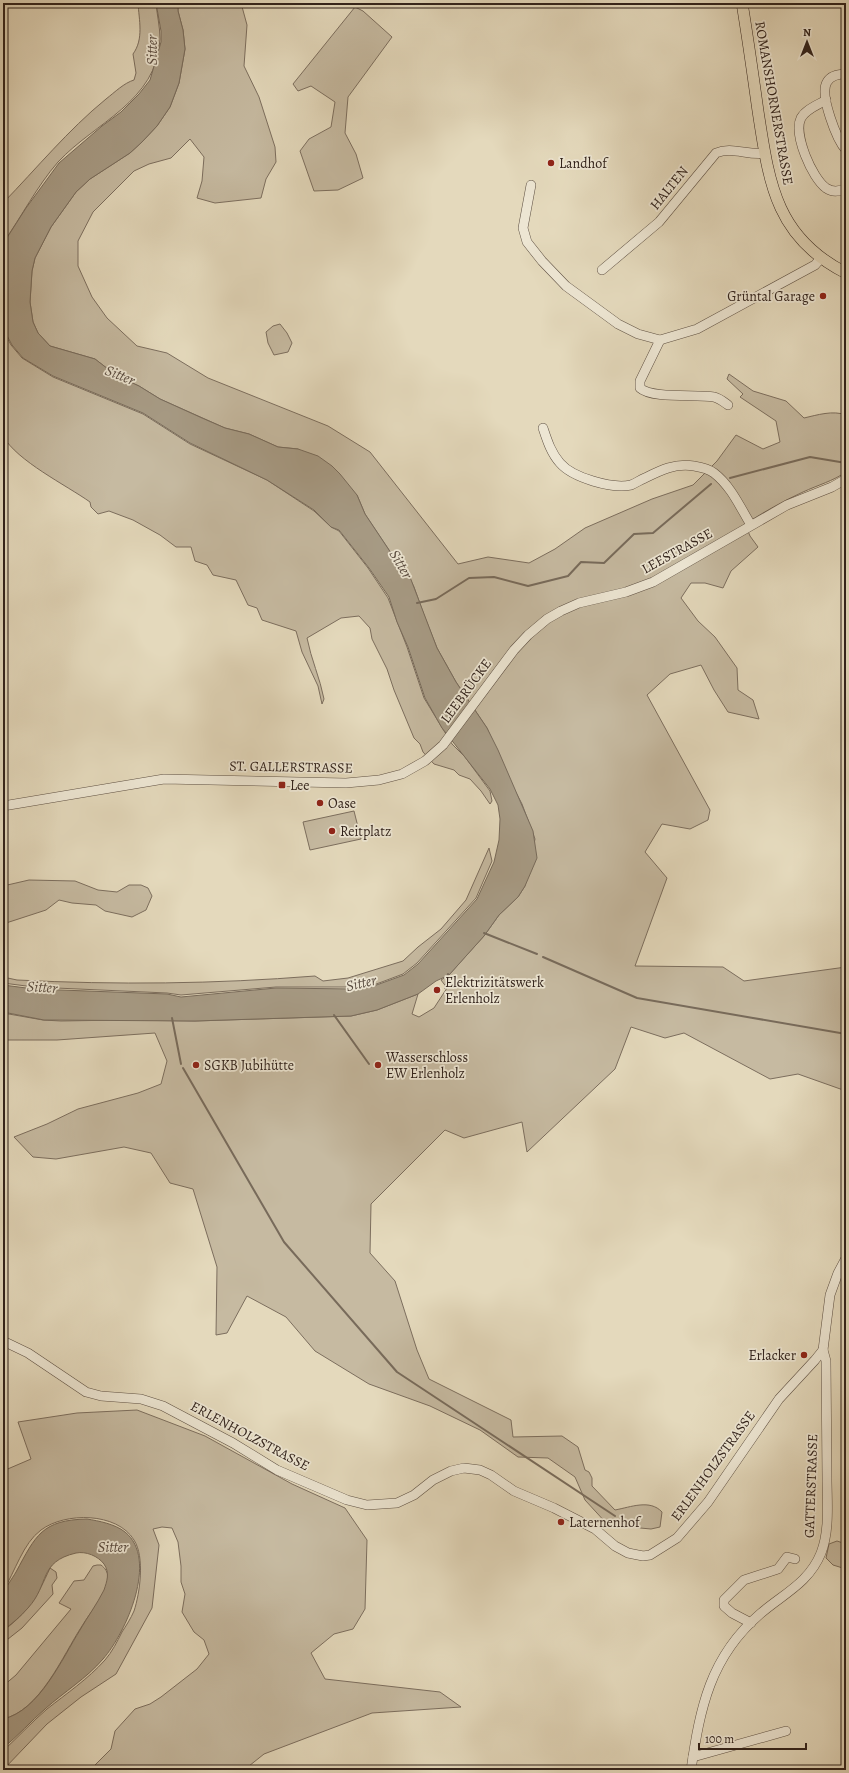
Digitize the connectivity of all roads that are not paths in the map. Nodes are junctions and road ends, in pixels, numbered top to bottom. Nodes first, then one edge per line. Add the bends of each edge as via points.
1 (742, 3) edge
2 (846, 74) edge
3 (826, 100) junction
4 (846, 150) edge
5 (765, 153) junction
6 (530, 185) dead end
7 (846, 188) edge
8 (821, 258) junction
9 (602, 270) dead end
10 (846, 273) edge
11 (660, 340) junction
12 (728, 405) dead end
13 (543, 428) dead end
14 (846, 479) edge
15 (751, 525) junction
16 (522, 641) joint
17 (431, 756) joint
18 (3, 806) edge
19 (846, 1258) edge
20 (3, 1341) edge
21 (823, 1350) junction
22 (795, 1559) dead end
23 (751, 1623) junction
24 (786, 1731) dead end
25 (693, 1757) junction
26 (691, 1770) edge

1 - 5 main road, ROMANSHORNERSTRASSE
2 - 3 street via 835,75 826,83
3 - 4 street via 831,122
3 - 7 street via 810,109 801,118 800,138 811,167 824,187 833,191
5 - 8 main road, ROMANSHORNERSTRASSE via 769,176 781,211 802,241
5 - 9 street, HALTEN via 726,150 716,154 660,222
6 - 11 street via 524,233 527,242 542,261 566,286 618,324 638,334
8 - 10 main road, ROMANSHORNERSTRASSE
8 - 11 street via 815,265 697,329
11 - 12 street via 640,381 639,385 643,391 663,395 715,398
13 - 15 street via 551,450 561,465 574,474 612,486 633,484 667,467 683,465 713,472 733,494
14 - 15 street, LEESTRASSE via 787,505
15 - 16 street, LEESTRASSE via 653,582 626,592 579,603 561,611 537,626
16 - 17 street, LEEBRÜCKE via 450,737
17 - 18 street, ST. GALLERSTRASSE via 402,774 370,782 164,779
19 - 21 street, GATTERSTRASSE via 830,1295
20 - 21 street, ERLENHOLZSTRASSE via 28,1353 86,1392 101,1396 141,1399 163,1406 233,1443 277,1470 347,1500 367,1505 397,1503 451,1471 464,1468 480,1470 514,1491 575,1518 595,1529 628,1554 638,1556 650,1555 677,1538 708,1502 779,1399
21 - 23 street, GATTERSTRASSE via 826,1361 827,1439 827,1515 824,1543 808,1576
22 - 23 street via 787,1557 778,1569 748,1578 724,1600 724,1606 732,1613
23 - 25 street, GATTERSTRASSE via 724,1657 710,1684 699,1720
24 - 25 street
25 - 26 street, GATTERSTRASSE

